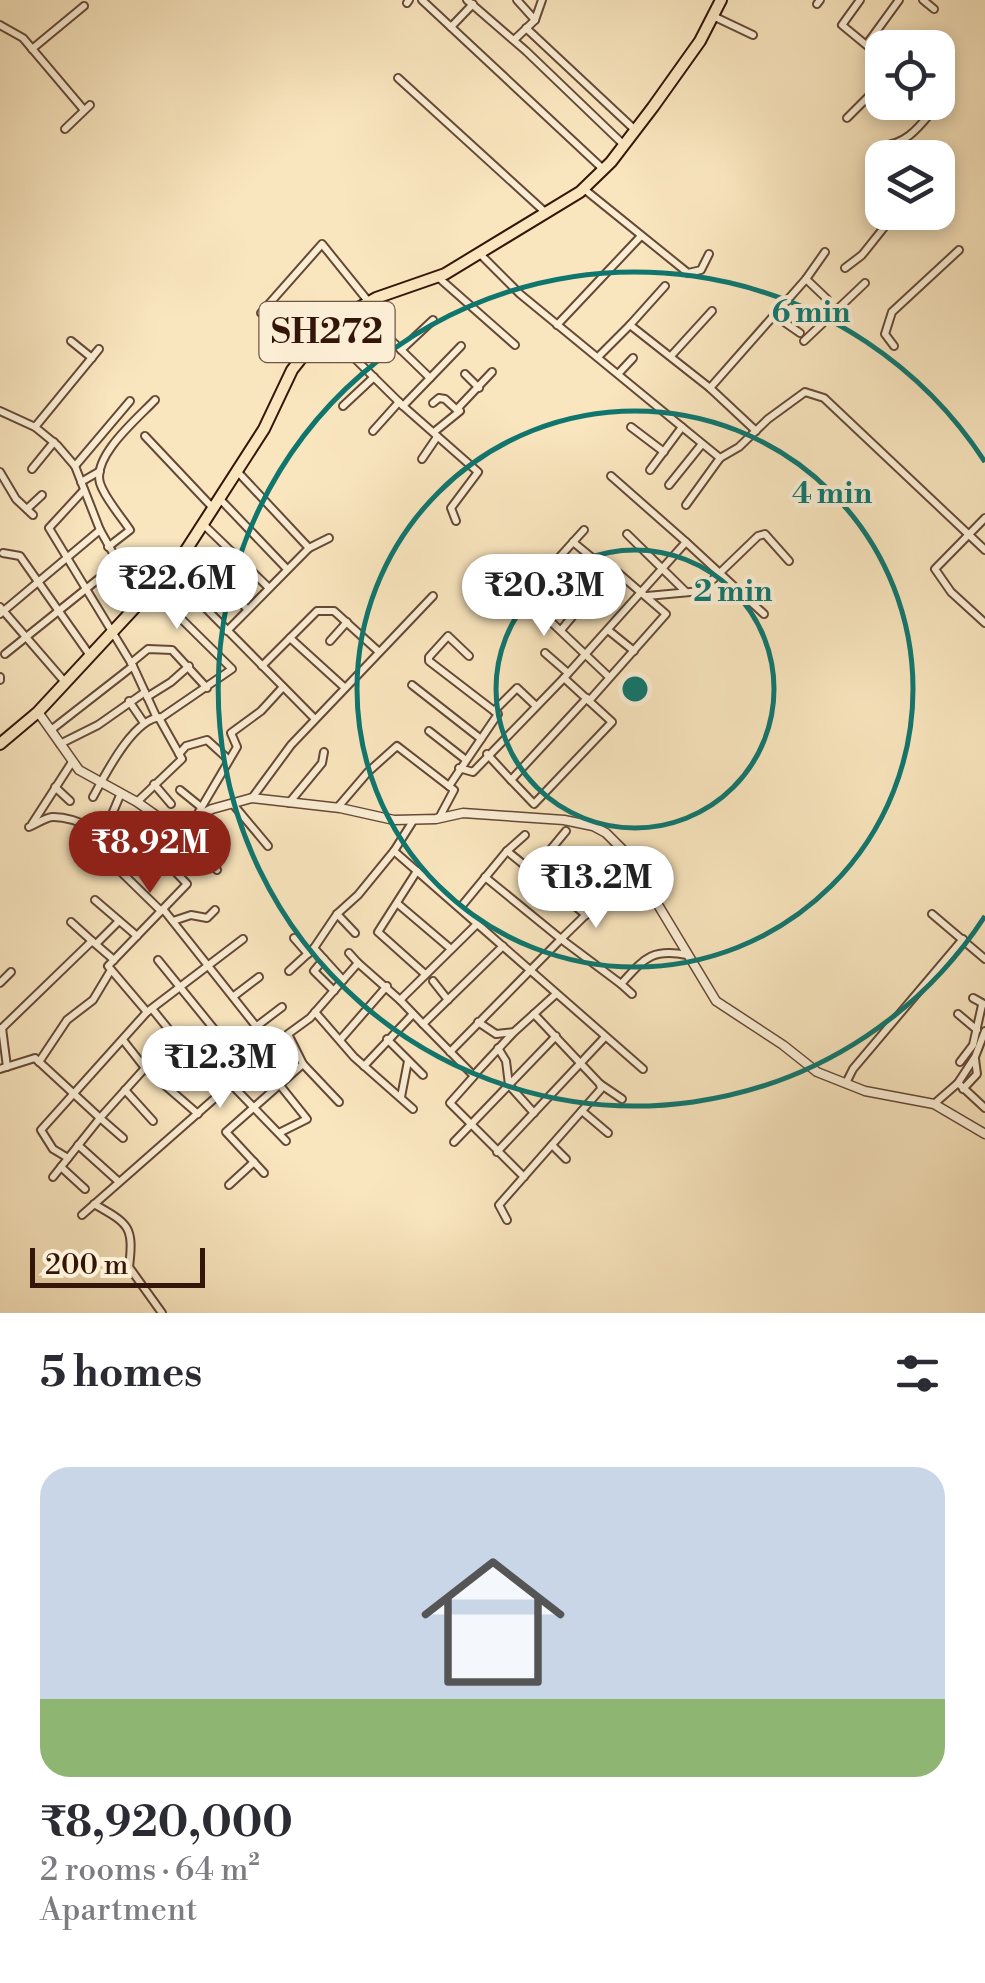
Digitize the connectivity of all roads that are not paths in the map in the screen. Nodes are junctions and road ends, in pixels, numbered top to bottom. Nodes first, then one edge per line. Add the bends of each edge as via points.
1 (422, 0) edge
2 (437, 0) edge
3 (517, 0) edge
4 (542, 0) edge
5 (721, 0) edge
6 (860, 0) edge
7 (900, 0) edge
8 (923, 0) edge
9 (470, 2) edge
10 (84, 6) dead end
11 (430, 8) junction
12 (934, 8) dead end
13 (713, 16) junction
14 (535, 20) junction
15 (0, 26) edge
16 (451, 27) junction
17 (526, 28) junction
18 (877, 30) edge
19 (752, 35) dead end
20 (514, 40) junction
21 (865, 43) edge
22 (32, 49) junction
23 (398, 78) dead end
24 (865, 100) edge
25 (847, 118) dead end
26 (925, 120) edge
27 (65, 130) dead end
28 (635, 130) junction
29 (905, 140) edge
30 (624, 145) junction
31 (603, 169) junction
32 (583, 188) junction
33 (545, 212) junction
34 (882, 230) edge
35 (642, 236) junction
36 (958, 250) dead end
37 (825, 252) dead end
38 (478, 253) junction
39 (708, 254) dead end
40 (845, 268) dead end
41 (438, 277) junction
42 (806, 279) junction
43 (865, 283) dead end
44 (665, 286) dead end
45 (827, 299) dead end
46 (363, 305) junction
47 (712, 311) dead end
48 (261, 313) dead end
49 (774, 315) junction
50 (433, 320) dead end
51 (375, 324) junction
52 (557, 325) junction
53 (630, 325) junction
54 (328, 332) junction
55 (72, 340) dead end
56 (515, 345) dead end
57 (461, 346) dead end
58 (894, 346) dead end
59 (100, 349) dead end
60 (401, 350) junction
61 (349, 352) junction
62 (599, 356) junction
63 (671, 356) junction
64 (92, 358) junction
65 (633, 358) dead end
66 (492, 372) dead end
67 (619, 373) junction
68 (464, 374) dead end
69 (374, 377) junction
70 (430, 378) junction
71 (479, 388) junction
72 (710, 388) junction
73 (155, 400) dead end
74 (130, 401) dead end
75 (433, 403) dead end
76 (401, 404) junction
77 (343, 406) dead end
78 (0, 411) edge
79 (459, 412) junction
80 (35, 427) junction
81 (632, 427) dead end
82 (682, 427) junction
83 (373, 431) dead end
84 (756, 431) junction
85 (435, 434) junction
86 (145, 436) dead end
87 (54, 442) junction
88 (702, 444) junction
89 (664, 452) junction
90 (720, 458) junction
91 (422, 460) dead end
92 (75, 466) junction
93 (32, 469) dead end
94 (235, 470) junction
95 (650, 470) dead end
96 (100, 471) junction
97 (0, 472) edge
98 (611, 476) dead end
99 (669, 485) dead end
100 (83, 486) junction
101 (42, 495) dead end
102 (16, 499) junction
103 (216, 503) junction
104 (686, 505) dead end
105 (10, 506) dead end
106 (985, 518) edge
107 (456, 521) dead end
108 (204, 525) junction
109 (100, 530) junction
110 (584, 530) dead end
111 (626, 534) dead end
112 (968, 534) junction
113 (329, 538) dead end
114 (573, 542) junction
115 (686, 542) junction
116 (108, 547) junction
117 (188, 547) junction
118 (309, 548) junction
119 (985, 550) edge
120 (3, 553) dead end
121 (68, 558) junction
122 (789, 561) dead end
123 (531, 562) dead end
124 (117, 564) junction
125 (601, 565) dead end
126 (286, 568) junction
127 (663, 568) junction
128 (170, 572) junction
129 (548, 573) junction
130 (720, 574) junction
131 (38, 582) junction
132 (268, 587) junction
133 (85, 590) junction
134 (153, 591) junction
135 (686, 592) junction
136 (644, 594) junction
137 (433, 596) dead end
138 (526, 599) dead end
139 (579, 602) junction
140 (141, 604) junction
141 (247, 609) junction
142 (1, 611) edge
143 (59, 612) junction
144 (764, 614) dead end
145 (346, 622) junction
146 (985, 623) edge
147 (561, 630) junction
148 (607, 630) junction
149 (226, 631) junction
150 (111, 632) junction
151 (26, 638) junction
152 (290, 638) junction
153 (330, 641) dead end
154 (378, 650) junction
155 (634, 652) junction
156 (545, 653) dead end
157 (586, 653) junction
158 (5, 654) dead end
159 (89, 654) junction
160 (469, 656) dead end
161 (132, 664) junction
162 (189, 666) junction
163 (262, 666) junction
164 (566, 676) junction
165 (609, 677) junction
166 (64, 682) junction
167 (412, 685) dead end
168 (283, 687) junction
169 (207, 688) junction
170 (344, 688) junction
171 (146, 694) junction
172 (588, 700) junction
173 (129, 701) junction
174 (535, 705) junction
175 (494, 711) junction
176 (38, 712) junction
177 (157, 717) junction
178 (315, 719) junction
179 (144, 723) junction
180 (51, 730) junction
181 (428, 731) dead end
182 (481, 739) junction
183 (0, 744) edge
184 (59, 745) junction
185 (324, 752) dead end
186 (179, 754) junction
187 (487, 754) junction
188 (229, 760) junction
189 (466, 760) junction
190 (72, 762) junction
191 (459, 768) junction
192 (511, 780) junction
193 (102, 782) junction
194 (154, 784) junction
195 (449, 786) junction
196 (55, 788) junction
197 (180, 790) dead end
198 (121, 793) junction
199 (93, 796) dead end
200 (252, 798) junction
201 (70, 801) dead end
202 (137, 802) junction
203 (231, 802) junction
204 (290, 803) junction
205 (170, 804) dead end
206 (534, 804) junction
207 (338, 808) junction
208 (199, 811) junction
209 (439, 818) junction
210 (532, 820) junction
211 (413, 821) junction
212 (179, 828) junction
213 (566, 831) dead end
214 (525, 835) dead end
215 (107, 836) junction
216 (178, 844) junction
217 (268, 846) dead end
218 (394, 851) junction
219 (507, 851) junction
220 (591, 851) dead end
221 (129, 852) junction
222 (216, 870) dead end
223 (417, 871) junction
224 (532, 872) junction
225 (485, 877) junction
226 (557, 892) junction
227 (604, 897) dead end
228 (94, 900) dead end
229 (398, 904) junction
230 (460, 908) junction
231 (162, 910) junction
232 (215, 910) dead end
233 (337, 914) junction
234 (932, 914) dead end
235 (586, 915) junction
236 (119, 921) junction
237 (174, 921) junction
238 (71, 922) dead end
239 (478, 923) junction
240 (355, 933) dead end
241 (137, 936) junction
242 (294, 938) dead end
243 (243, 939) dead end
244 (562, 939) junction
245 (963, 939) junction
246 (94, 942) junction
247 (502, 946) junction
248 (451, 949) junction
249 (311, 951) junction
250 (349, 953) dead end
251 (687, 955) junction
252 (324, 959) junction
253 (985, 959) edge
254 (114, 960) junction
255 (158, 960) dead end
256 (358, 963) junction
257 (210, 966) junction
258 (111, 970) junction
259 (530, 970) junction
260 (289, 971) dead end
261 (11, 972) dead end
262 (425, 974) junction
263 (259, 978) dead end
264 (343, 980) junction
265 (433, 981) dead end
266 (0, 983) edge
267 (620, 984) junction
268 (387, 986) junction
269 (182, 988) junction
270 (334, 991) junction
271 (556, 994) junction
272 (632, 994) dead end
273 (234, 996) junction
274 (973, 998) dead end
275 (400, 1000) junction
276 (448, 1000) junction
277 (983, 1004) edge
278 (282, 1007) dead end
279 (150, 1011) junction
280 (315, 1012) junction
281 (413, 1014) junction
282 (534, 1014) junction
283 (958, 1014) dead end
284 (478, 1022) junction
285 (423, 1024) junction
286 (257, 1026) junction
287 (1, 1029) edge
288 (981, 1031) edge
289 (514, 1032) junction
290 (556, 1036) junction
291 (605, 1037) junction
292 (387, 1039) junction
293 (123, 1040) junction
294 (268, 1040) dead end
295 (340, 1040) junction
296 (2, 1046) edge
297 (498, 1048) junction
298 (450, 1052) junction
299 (408, 1060) junction
300 (39, 1062) junction
301 (960, 1062) dead end
302 (3, 1064) edge
303 (303, 1064) junction
304 (581, 1064) junction
305 (364, 1066) junction
306 (145, 1068) junction
307 (643, 1069) dead end
308 (271, 1074) dead end
309 (423, 1075) dead end
310 (474, 1076) junction
311 (279, 1083) junction
312 (599, 1083) junction
313 (846, 1084) junction
314 (509, 1085) junction
315 (961, 1086) junction
316 (125, 1090) junction
317 (73, 1094) junction
318 (401, 1097) junction
319 (622, 1099) dead end
320 (339, 1102) dead end
321 (934, 1104) junction
322 (253, 1105) junction
323 (985, 1108) edge
324 (413, 1109) dead end
325 (582, 1111) junction
326 (534, 1113) junction
327 (198, 1114) junction
328 (100, 1118) junction
329 (152, 1121) dead end
330 (471, 1125) junction
331 (608, 1132) dead end
332 (279, 1133) junction
333 (985, 1134) edge
334 (123, 1138) dead end
335 (286, 1141) dead end
336 (454, 1142) dead end
337 (78, 1145) junction
338 (552, 1145) junction
339 (497, 1152) junction
340 (68, 1158) junction
341 (566, 1159) dead end
342 (254, 1162) junction
343 (61, 1167) junction
344 (264, 1173) dead end
345 (524, 1176) junction
346 (52, 1177) dead end
347 (118, 1181) junction
348 (229, 1184) dead end
349 (85, 1189) dead end
350 (94, 1204) junction
351 (82, 1215) dead end
352 (507, 1220) dead end
353 (162, 1313) edge

1 - 11 street
2 - 11 street
3 - 14 street
4 - 14 street
5 - 13 main road, SH272
6 - 21 street via 842,25
7 - 18 street
8 - 12 street
9 - 16 street
9 - 20 street
10 - 22 street
11 - 16 street
13 - 19 street
13 - 28 main road, SH272
14 - 17 street
15 - 22 street
16 - 31 street
17 - 20 street
17 - 28 street
20 - 30 street
22 - 27 street via 87,108
23 - 33 street
24 - 25 street
26 - 29 street
28 - 30 main road, SH272
30 - 31 main road, SH272
31 - 32 main road, SH272
32 - 33 main road, SH272
32 - 35 street
33 - 38 main road, SH272
34 - 40 street
35 - 39 street via 688,273 701,270
35 - 52 street
36 - 58 street via 892,312 885,334
37 - 42 street
38 - 41 main road, SH272
38 - 52 street
41 - 46 main road, SH272
41 - 56 street
42 - 45 street
42 - 49 street
43 - 49 street via 802,337
44 - 53 street
46 - 48 street via 322,244
46 - 51 street
46 - 54 main road, SH272
47 - 63 street
49 - 72 street
50 - 60 street
51 - 60 street
51 - 61 street
52 - 62 street
53 - 62 street
53 - 63 street
54 - 61 street
54 - 94 main road, SH272 via 292,370
55 - 64 street
57 - 70 street
59 - 64 street
60 - 70 street
61 - 69 street
62 - 67 street
63 - 72 street
64 - 80 street
65 - 67 street
66 - 71 street
67 - 82 street
68 - 71 street
69 - 76 street
69 - 77 street
70 - 76 street
71 - 79 street
72 - 84 street
73 - 96 street via 108,450
74 - 92 street
75 - 79 street via 446,400
76 - 83 street
76 - 85 street
78 - 80 street
79 - 85 street
80 - 87 street
81 - 89 street
82 - 88 street
82 - 89 street
84 - 90 street
84 - 112 street via 805,392 824,398
85 - 91 street
85 - 107 street via 478,472 451,508
86 - 103 street
87 - 92 street
87 - 93 street
88 - 90 street
88 - 99 street
89 - 95 street
90 - 104 street
92 - 100 street
94 - 103 main road, SH272
94 - 118 street
96 - 100 street
96 - 116 street via 100,484 130,530
97 - 102 street
98 - 115 street
100 - 109 street
100 - 121 street via 49,528
101 - 102 street via 30,512
102 - 105 street
103 - 108 main road, SH272
103 - 126 street
106 - 112 street
108 - 117 main road, SH272
108 - 132 street
109 - 116 street
109 - 121 street
110 - 114 street
111 - 127 street
112 - 119 street
112 - 146 street via 935,569
113 - 118 street
114 - 125 street
114 - 129 street
115 - 127 street
115 - 130 street
116 - 124 street
117 - 128 main road, SH272
117 - 141 street
118 - 126 street
120 - 131 street via 20,556
121 - 131 street
121 - 133 street
122 - 130 street via 764,534
123 - 129 street
124 - 133 street
124 - 140 street
126 - 132 street
127 - 135 street
127 - 136 street
128 - 134 main road, SH272
128 - 149 street
129 - 139 street
130 - 135 street via 701,591
130 - 144 street
131 - 142 street
131 - 143 street
132 - 141 street
133 - 143 street
133 - 150 street
134 - 140 main road, SH272
134 - 169 street via 232,668
135 - 136 street
136 - 139 street via 609,566
136 - 148 street
136 - 155 street via 666,614
137 - 154 street
138 - 147 street
139 - 147 street
140 - 150 main road, SH272
141 - 149 street
142 - 151 street
143 - 151 street
143 - 159 street
145 - 152 street via 334,611 317,610
145 - 153 street
145 - 154 street
147 - 157 street
148 - 155 street
148 - 157 street
149 - 163 street
150 - 159 main road, SH272
150 - 161 street
151 - 158 street
151 - 166 street
152 - 163 street
152 - 170 street
154 - 170 street
155 - 165 street
156 - 164 street
157 - 164 street
157 - 165 street
159 - 166 main road, SH272
160 - 175 street via 448,636 429,659
161 - 162 street via 148,649 172,650
161 - 171 street
161 - 180 street
162 - 169 street
162 - 171 street
163 - 168 street
164 - 172 street
164 - 174 street
165 - 172 street
166 - 176 main road, SH272
167 - 182 street
168 - 178 street
168 - 188 street via 230,734 237,747
169 - 177 street
170 - 178 street
171 - 173 street
171 - 177 street
172 - 192 street
172 - 206 street via 612,722
173 - 179 street
173 - 184 street
174 - 175 street via 517,688
174 - 187 street
175 - 182 street
176 - 180 street
176 - 183 main road, SH272
177 - 179 street
177 - 186 street
178 - 200 street
179 - 193 street
180 - 184 street
181 - 189 street
182 - 189 street
184 - 190 street
185 - 204 street
186 - 188 street via 207,740
186 - 194 street via 182,759
187 - 191 street via 473,772
187 - 192 street
188 - 208 street
189 - 191 street
190 - 193 street
190 - 196 street
191 - 195 street
192 - 206 street
193 - 198 street
193 - 199 street
194 - 202 street
194 - 205 street
195 - 207 street via 397,746
195 - 209 street via 454,790
196 - 201 street
196 - 215 street via 29,828 50,817
197 - 208 street
198 - 202 street
198 - 215 street via 110,820 116,825
200 - 203 street
200 - 204 street
202 - 212 street
203 - 208 street
203 - 217 street
204 - 207 street
206 - 210 street
207 - 211 street
208 - 212 street
209 - 210 street via 463,813
209 - 211 street
210 - 251 street via 580,822 606,833 628,856
211 - 218 street
212 - 216 street
212 - 222 street
213 - 224 street
214 - 219 street
215 - 221 street
216 - 221 street
216 - 231 street via 168,864 187,884
218 - 223 street
218 - 233 street
219 - 224 street
219 - 225 street
220 - 226 street
221 - 231 street via 115,866
223 - 229 street
223 - 230 street
224 - 226 street
225 - 230 street
225 - 244 street
226 - 235 street
227 - 235 street
228 - 236 street
229 - 248 street
229 - 262 street via 378,932
230 - 239 street
231 - 237 street
231 - 241 street
232 - 237 street via 207,918
233 - 240 street
233 - 249 street
234 - 245 street
235 - 244 street
236 - 241 street
236 - 246 street
237 - 257 street
238 - 246 street
239 - 247 street
239 - 248 street
241 - 254 street
242 - 249 street
243 - 257 street
244 - 259 street
244 - 267 street
245 - 253 street
245 - 313 street
246 - 254 street
246 - 287 street
247 - 259 street
247 - 276 street
248 - 262 street
249 - 252 street
249 - 260 street
250 - 256 street
251 - 267 street via 655,954
251 - 313 street via 716,1000 817,1072
252 - 264 street
252 - 270 street via 314,972
254 - 258 street
255 - 269 street
256 - 264 street
256 - 268 street
257 - 269 street
257 - 273 street
258 - 279 street
258 - 300 street
259 - 271 street
259 - 284 street
261 - 266 street
262 - 275 street
263 - 273 street
264 - 270 street
265 - 276 street
267 - 272 street
268 - 275 street
268 - 295 street
269 - 279 street
269 - 279 street via 231,1050 207,1072
270 - 280 street
271 - 282 street
271 - 291 street
273 - 286 street
274 - 277 street
275 - 281 street
276 - 285 street
277 - 288 street
278 - 286 street
279 - 293 street
280 - 295 street
280 - 303 street via 288,1034
281 - 285 street
281 - 292 street
282 - 289 street
282 - 290 street
283 - 288 street
284 - 289 street via 496,1034
284 - 298 street
285 - 298 street
286 - 294 street
287 - 296 street
288 - 301 street
288 - 315 street
289 - 297 street
290 - 304 street
290 - 314 street
291 - 304 street
291 - 307 street
292 - 299 street
292 - 305 street
293 - 306 street
293 - 317 street
295 - 305 street
296 - 302 street
297 - 310 street
297 - 314 street
298 - 310 street
299 - 309 street
299 - 318 street
300 - 302 street
300 - 317 street
303 - 311 street
303 - 320 street
304 - 312 street
304 - 326 street
305 - 318 street
306 - 316 street
306 - 327 street
308 - 311 street
310 - 330 street via 450,1102
311 - 322 street
311 - 332 street via 307,1120
312 - 319 street
312 - 325 street via 602,1090
313 - 321 street
314 - 326 street
314 - 330 street
315 - 321 street
315 - 323 street
316 - 328 street
316 - 329 street
317 - 328 street
317 - 340 street via 41,1130 52,1149
318 - 324 street
321 - 333 street
322 - 327 street via 231,1084
322 - 332 street
322 - 342 street via 226,1132
325 - 331 street
325 - 338 street
326 - 339 street
327 - 347 street
328 - 334 street
328 - 337 street
330 - 336 street
330 - 339 street
332 - 335 street
337 - 340 street
337 - 347 street
338 - 341 street
338 - 345 street
339 - 345 street
340 - 343 street
342 - 344 street
342 - 348 street
343 - 346 street
343 - 349 street
345 - 352 street via 499,1206
347 - 350 street
350 - 351 street
350 - 353 street via 124,1221 133,1237 129,1267

